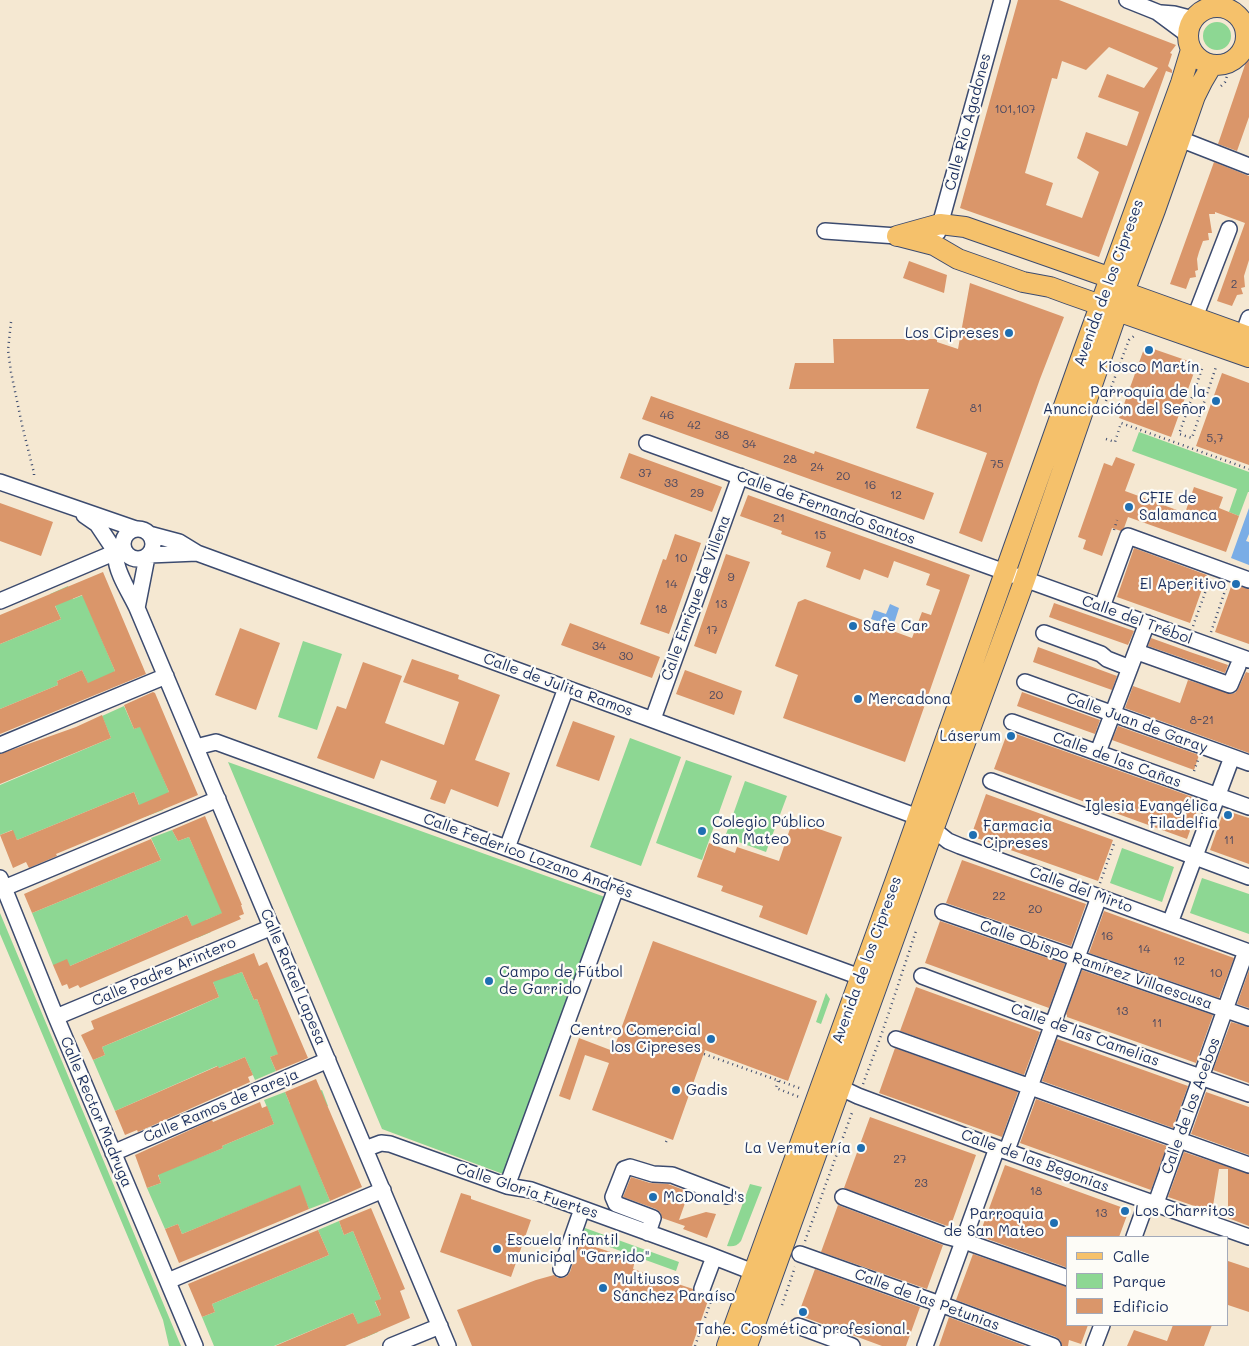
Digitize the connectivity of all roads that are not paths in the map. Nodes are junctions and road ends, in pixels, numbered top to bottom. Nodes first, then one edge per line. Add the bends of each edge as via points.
1 (1002, 0) edge
2 (1127, 0) edge
3 (1235, 6) edge
4 (1199, 22) edge
5 (1247, 44) edge
6 (1212, 65) junction
7 (1180, 138) junction
8 (1249, 166) edge
9 (940, 224) junction
10 (1228, 229) dead end
11 (825, 231) dead end
12 (897, 236) junction
13 (934, 245) junction
14 (1113, 296) junction
15 (1195, 317) junction
16 (1247, 330) edge
17 (1249, 357) edge
18 (647, 443) dead end
19 (740, 476) junction
20 (0, 482) edge
21 (77, 509) junction
22 (142, 531) junction
23 (121, 549) junction
24 (197, 552) junction
25 (148, 556) junction
26 (1006, 573) junction
27 (1025, 579) junction
28 (1249, 580) edge
29 (0, 601) edge
30 (1102, 607) junction
31 (137, 608) junction
32 (1147, 623) junction
33 (1044, 633) dead end
34 (1142, 654) dead end
35 (1243, 663) edge
36 (1130, 668) junction
37 (166, 676) junction
38 (1025, 682) dead end
39 (566, 688) junction
40 (1114, 714) junction
41 (653, 719) junction
42 (1012, 722) dead end
43 (0, 745) edge
44 (196, 747) junction
45 (1098, 752) junction
46 (1232, 757) junction
47 (1249, 763) edge
48 (991, 781) dead end
49 (1218, 796) junction
50 (218, 799) junction
51 (1249, 807) edge
52 (926, 823) junction
53 (507, 848) junction
54 (1195, 857) junction
55 (1249, 877) edge
56 (2, 883) edge
57 (616, 888) junction
58 (1099, 890) junction
59 (943, 912) dead end
60 (1170, 922) junction
61 (272, 927) junction
62 (1248, 952) edge
63 (1077, 958) junction
64 (922, 976) dead end
65 (860, 977) junction
66 (1225, 1010) junction
67 (56, 1017) junction
68 (1249, 1018) edge
69 (1053, 1024) junction
70 (896, 1039) dead end
71 (328, 1060) junction
72 (1201, 1077) junction
73 (1030, 1087) junction
74 (811, 1088) junction
75 (850, 1092) junction
76 (1249, 1094) edge
77 (1179, 1140) junction
78 (365, 1149) junction
79 (1002, 1149) junction
80 (113, 1153) junction
81 (1249, 1165) edge
82 (507, 1186) junction
83 (382, 1190) junction
84 (727, 1196) dead end
85 (843, 1198) dead end
86 (1152, 1202) junction
87 (582, 1209) junction
88 (648, 1233) junction
89 (1135, 1236) edge
90 (1249, 1237) edge
91 (964, 1241) junction
92 (800, 1254) road end
93 (714, 1257) junction
94 (562, 1269) dead end
95 (753, 1272) junction
96 (1066, 1277) edge
97 (168, 1281) junction
98 (769, 1286) junction
99 (702, 1289) dead end
100 (941, 1304) junction
101 (440, 1326) junction
102 (798, 1326) dead end
103 (1102, 1326) edge
104 (195, 1346) edge
105 (392, 1346) edge
106 (448, 1346) edge
107 (726, 1346) edge
108 (747, 1346) edge
109 (852, 1346) edge
110 (925, 1346) edge
111 (1053, 1346) edge
112 (1094, 1346) edge

1 - 9 street, Calle Río Agadones
2 - 4 street via 1157,12
3 - 4 main road via 1217,7
3 - 5 main road via 1244,26
4 - 6 main road via 1197,58
4 - 14 main road, Avenida de los Cipreses
5 - 6 main road via 1233,61
6 - 7 main road, Avenida de los Cipreses via 1195,96
7 - 8 street
7 - 14 main road, Avenida de los Cipreses via 1155,210
9 - 12 main road
9 - 13 street, Calle Río Agadones
9 - 14 main road via 965,227
10 - 15 street
11 - 12 street
12 - 13 main road
13 - 14 main road via 958,259 1022,282
14 - 15 main road
14 - 17 main road via 1151,322
14 - 26 main road, Avenida de los Cipreses
14 - 27 main road, Avenida de los Cipreses
15 - 16 main road
18 - 19 street, Calle de Fernando Santos
19 - 26 street, Calle de Fernando Santos
19 - 41 street, Calle Enrique de Villena
20 - 21 street, Calle de Julita Ramos
21 - 22 street, Calle de Julita Ramos
21 - 23 street, Calle de Julita Ramos via 97,524 111,545
22 - 23 street via 128,532
22 - 24 street, Calle de Julita Ramos via 179,542
22 - 25 street via 153,540
23 - 25 street via 130,558 138,560
23 - 29 street
23 - 31 street, Calle Rafael Lapesa via 116,558 120,574
24 - 25 street, Calle de Julita Ramos
24 - 39 street, Calle de Julita Ramos
25 - 31 street
26 - 27 street
26 - 52 main road, Avenida de los Cipreses
27 - 30 street, Calle del Trébol
27 - 52 main road, Avenida de los Cipreses
28 - 30 street via 1128,536
30 - 32 street, Calle del Trébol
31 - 37 street, Calle Rafael Lapesa
32 - 35 street, Calle del Trébol
32 - 36 street
33 - 36 street
34 - 35 street via 1230,685
36 - 40 street
37 - 43 street
37 - 44 street, Calle Rafael Lapesa
38 - 40 street, Calle Juan de Garay
39 - 41 street, Calle de Julita Ramos
39 - 53 street
40 - 45 street
40 - 46 street, Calle Juan de Garay
41 - 52 street, Calle de Julita Ramos
42 - 45 street, Calle de las Cañas
44 - 50 street, Calle Rafael Lapesa
44 - 53 street, Calle Federico Lozano Andrés via 216,742
45 - 49 street, Calle de las Cañas
46 - 47 street, Calle Juan de Garay
46 - 49 street
48 - 54 street
49 - 51 street, Calle de las Cañas
49 - 54 street
50 - 56 street
50 - 61 street, Calle Rafael Lapesa
52 - 58 street, Calle del Mirto via 948,841 960,846
52 - 65 main road, Avenida de los Cipreses
52 - 75 main road, Avenida de los Cipreses
53 - 57 street, Calle Federico Lozano Andrés
54 - 55 street
54 - 60 street
56 - 67 street, Calle Rector Madruga
57 - 65 street, Calle Federico Lozano Andrés
57 - 82 street
58 - 60 street, Calle del Mirto
58 - 63 street
59 - 63 street, Calle Obispo Ramírez Villaescusa
60 - 62 street, Calle del Mirto
61 - 67 street, Calle Padre Arintero
61 - 71 street, Calle Rafael Lapesa
62 - 66 street, Calle de los Acebos
63 - 66 street, Calle Obispo Ramírez Villaescusa
63 - 69 street
64 - 69 street, Calle de las Camelias
65 - 74 main road, Avenida de los Cipreses
66 - 68 street, Calle Obispo Ramírez Villaescusa
66 - 72 street, Calle de los Acebos
67 - 80 street, Calle Rector Madruga
69 - 72 street, Calle de las Camelias
69 - 73 street
70 - 73 street
71 - 78 street, Calle Rafael Lapesa
71 - 80 street, Calle Ramos de Pareja
72 - 76 street, Calle de las Camelias
72 - 77 street, Calle de los Acebos
73 - 77 street
73 - 79 street
74 - 75 street, Calle de las Begonias
74 - 95 main road, Avenida de los Cipreses
75 - 79 street, Calle de las Begonias
75 - 98 main road, Avenida de los Cipreses
77 - 81 street
77 - 86 street, Calle de los Acebos
78 - 82 street, Calle Gloria Fuertes via 381,1143 390,1144
78 - 83 street, Calle Rafael Lapesa
79 - 86 street, Calle de las Begonias
79 - 91 street
80 - 97 street, Calle Rector Madruga
82 - 87 street, Calle Gloria Fuertes via 531,1190
83 - 97 street
83 - 101 street, Calle Rafael Lapesa
84 - 88 street via 672,1175 653,1174 630,1167 624,1169 613,1197 616,1204 653,1218
85 - 91 street
86 - 89 street, Calle de los Acebos
86 - 90 street, Calle de las Begonias
87 - 88 street, Calle Gloria Fuertes
87 - 94 street
88 - 93 street, Calle Gloria Fuertes
91 - 96 street
91 - 100 street
92 - 100 street, Calle de las Petunias
93 - 95 street, Calle Gloria Fuertes
93 - 99 street
95 - 98 street, Calle Gloria Fuertes
95 - 107 main road, Avenida de los Cipreses
97 - 104 street, Calle Rector Madruga
98 - 108 main road, Avenida de los Cipreses
100 - 110 street
100 - 111 street, Calle de las Petunias
101 - 105 street
101 - 106 street, Calle Rafael Lapesa
102 - 109 street
103 - 112 street

